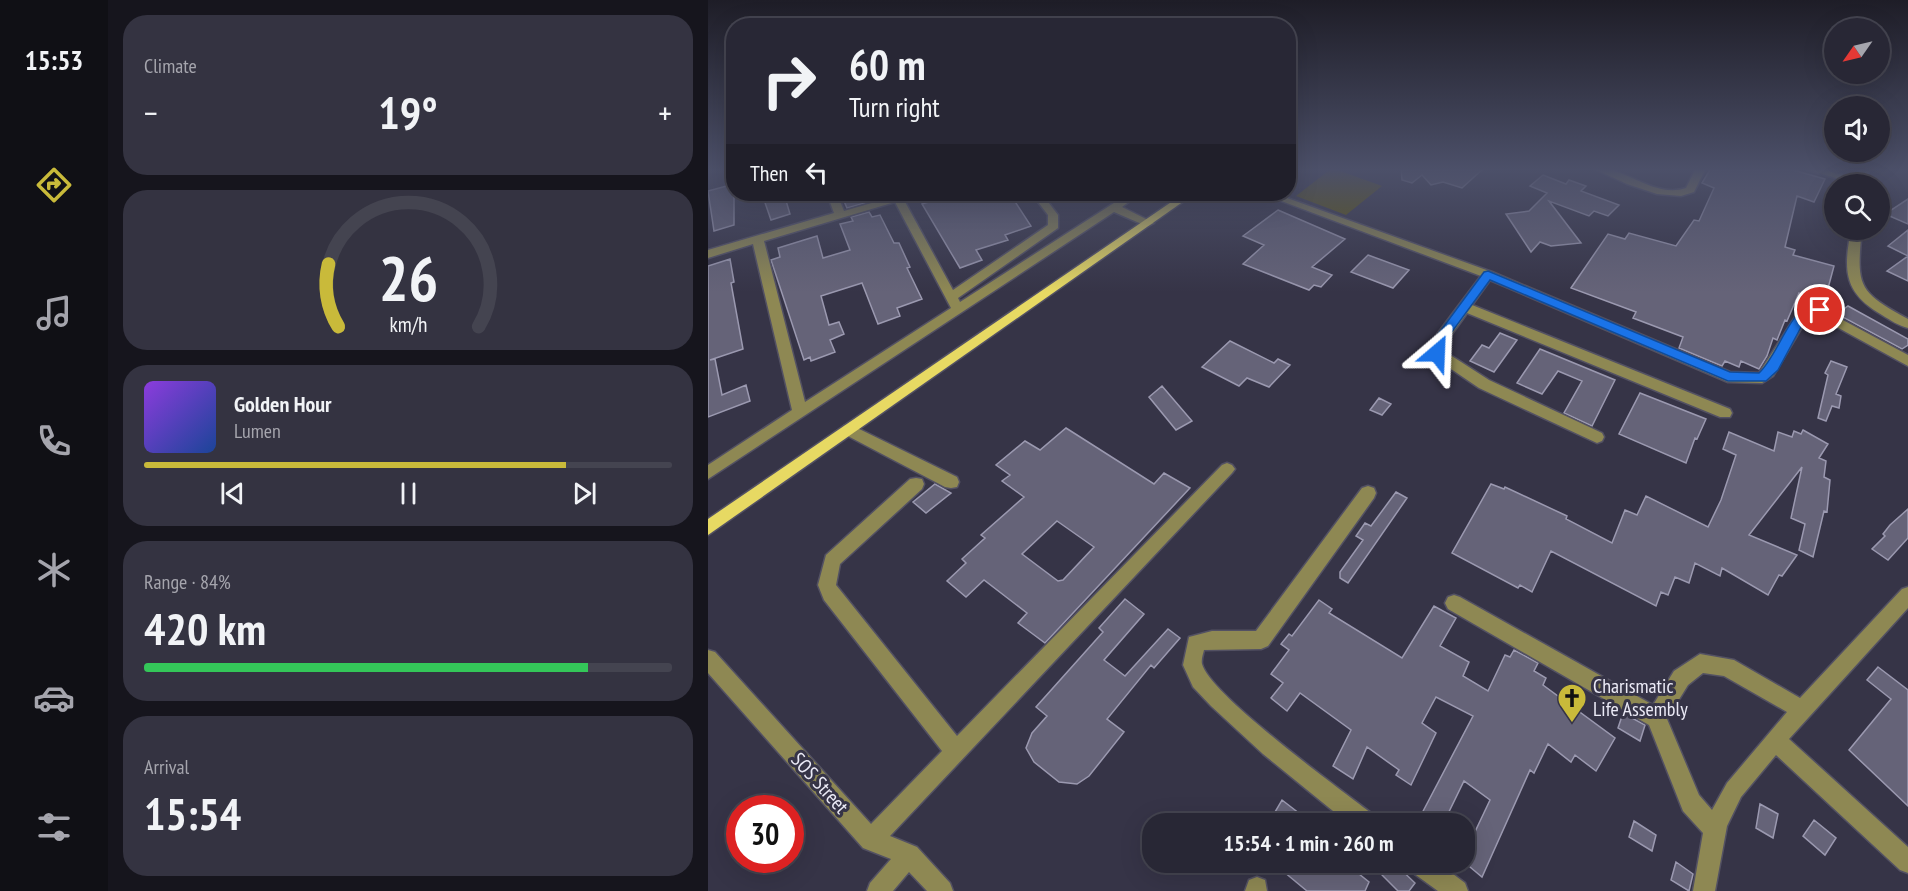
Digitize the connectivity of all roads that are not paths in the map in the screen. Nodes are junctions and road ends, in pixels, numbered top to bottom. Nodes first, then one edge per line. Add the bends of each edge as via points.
1 (838, 210) edge
2 (858, 210) edge
3 (904, 210) edge
4 (1049, 210) edge
5 (1109, 210) edge
6 (1119, 210) edge
7 (1167, 210) edge
8 (1310, 210) edge
9 (840, 215) junction
10 (1148, 223) junction
11 (758, 240) junction
12 (1855, 240) edge
13 (708, 254) edge
14 (1488, 275) junction
15 (954, 303) junction
16 (1465, 307) junction
17 (1908, 324) edge
18 (1908, 361) edge
19 (800, 412) junction
20 (1725, 413) dead end
21 (849, 430) junction
22 (1597, 437) dead end
23 (1227, 469) dead end
24 (708, 473) edge
25 (951, 482) dead end
26 (916, 484) dead end
27 (1368, 493) dead end
28 (708, 528) edge
29 (1908, 595) edge
30 (1454, 603) dead end
31 (708, 659) edge
32 (1802, 710) junction
33 (1656, 717) junction
34 (1776, 740) junction
35 (956, 752) junction
36 (1353, 813) edge
37 (1714, 829) junction
38 (871, 840) junction
39 (909, 855) junction
40 (1908, 861) edge
41 (1432, 873) edge
42 (878, 891) edge
43 (942, 891) edge
44 (1457, 891) edge
45 (1704, 891) edge

1 - 9 street
2 - 9 street
3 - 15 street
4 - 15 street via 1054,226
5 - 15 street
6 - 10 street
7 - 10 main road
8 - 14 street
9 - 11 street
10 - 21 main road
11 - 13 street
11 - 19 street
12 - 17 street via 1851,270 1859,291 1872,305
14 - 16 street
14 - 18 street via 1728,377 1762,378 1803,314 1813,308
15 - 19 street
16 - 20 street
16 - 22 street via 1437,344 1440,357 1484,384
19 - 24 street
21 - 25 street
21 - 28 main road
23 - 35 street
26 - 35 street via 832,560 827,585 830,594
27 - 36 street via 1261,640 1210,639 1196,643 1192,665 1201,684
29 - 32 street
30 - 33 street
31 - 38 street, SOS Street
32 - 33 street via 1727,667 1701,663 1681,678
32 - 34 street
33 - 37 street via 1691,803
34 - 37 street via 1734,790
34 - 40 street
35 - 38 street
37 - 45 street
38 - 39 street, SOS Street
39 - 42 street
39 - 43 street, SOS Street
41 - 44 street

